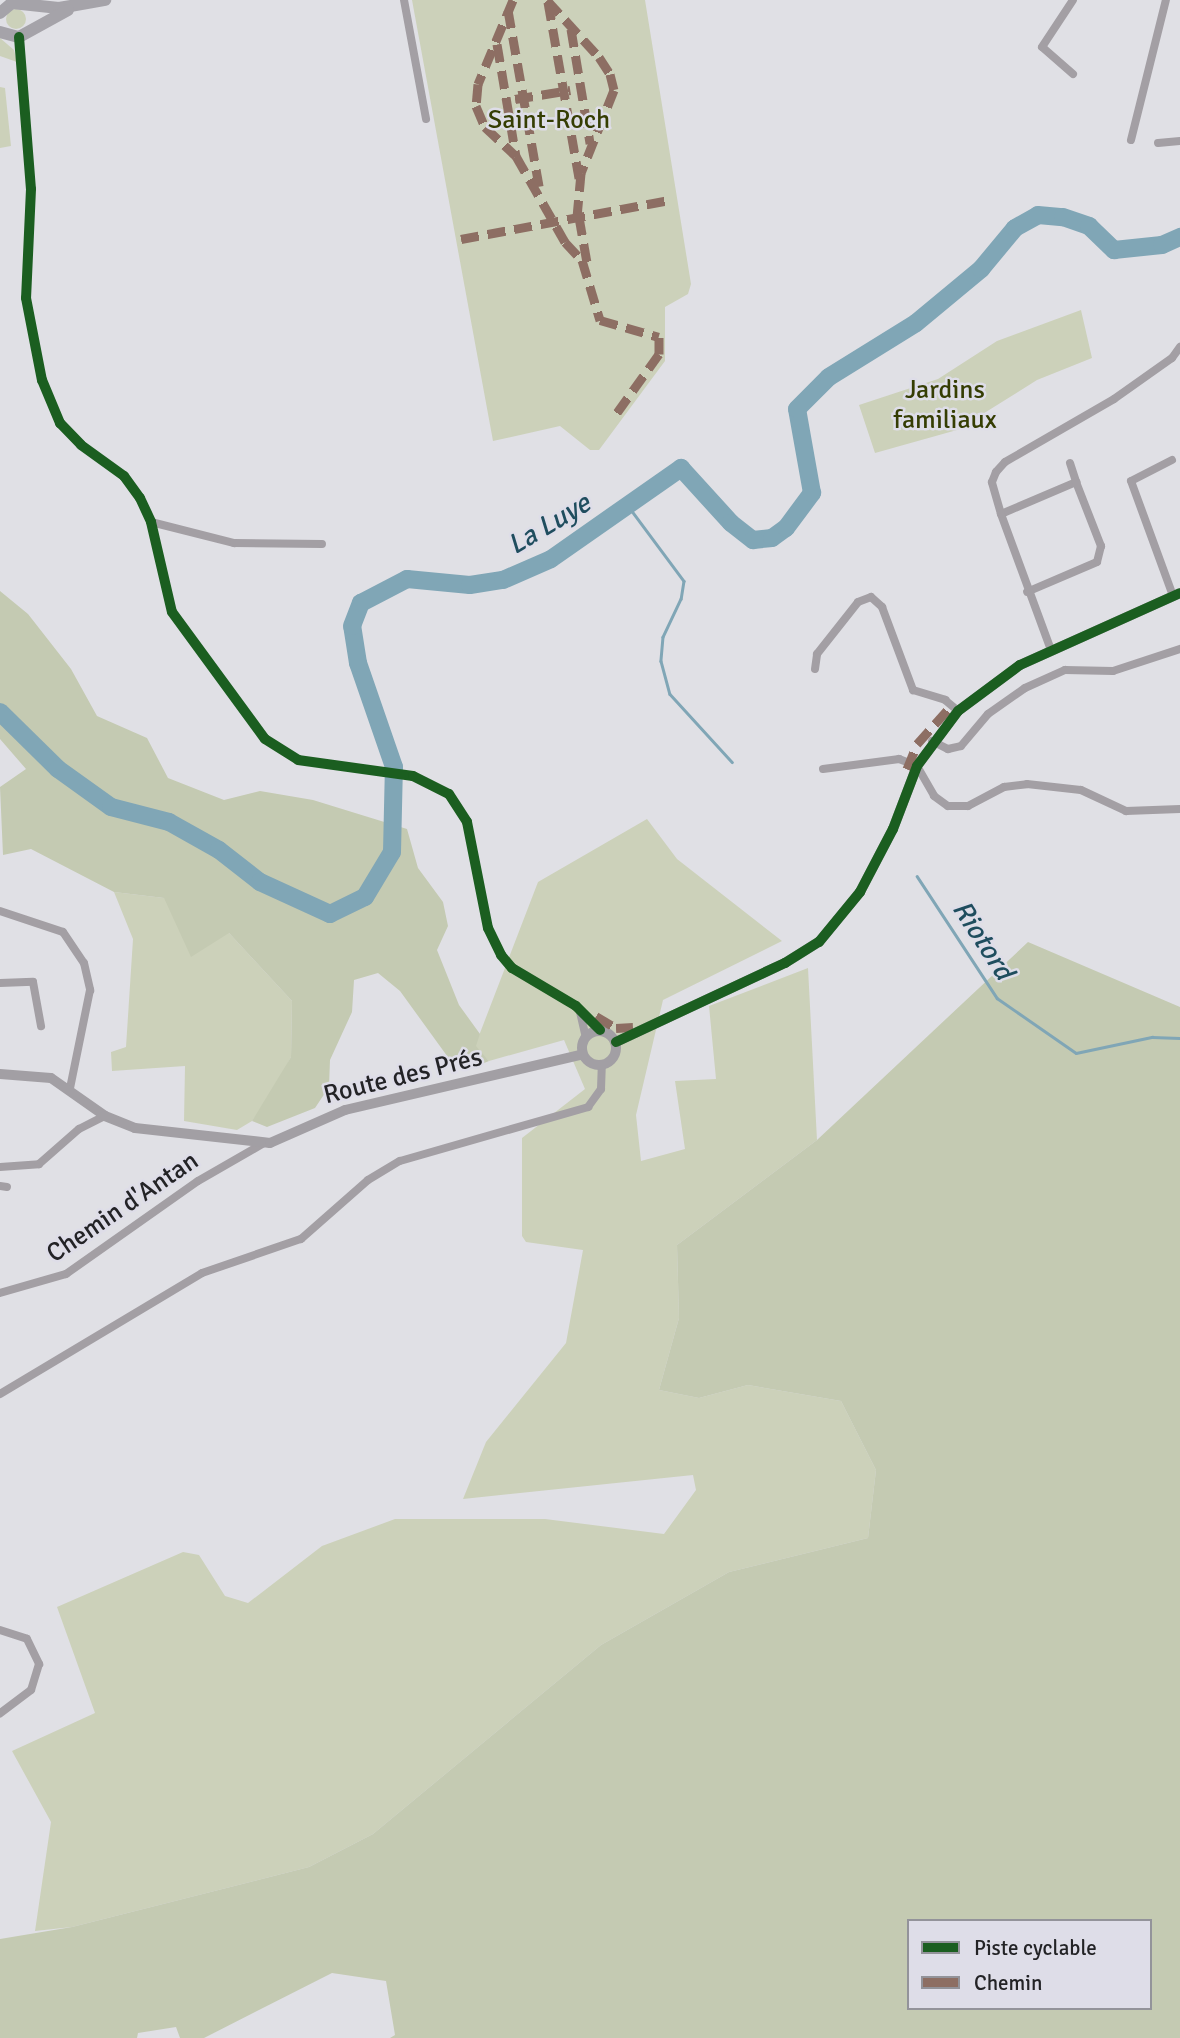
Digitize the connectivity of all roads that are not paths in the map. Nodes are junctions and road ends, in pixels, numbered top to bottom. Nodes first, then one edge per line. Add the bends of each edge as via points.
1 (105, 0) edge
2 (404, 0) edge
3 (1073, 0) edge
4 (1167, 0) edge
5 (12, 4) edge
6 (78, 6) junction
7 (32, 27) junction
8 (1, 31) edge
9 (19, 37) junction
10 (1073, 74) dead end
11 (426, 120) dead end
12 (1131, 140) dead end
13 (1180, 141) edge
14 (1158, 143) dead end
15 (1180, 347) edge
16 (1172, 460) dead end
17 (1070, 463) dead end
18 (1076, 482) junction
19 (1001, 514) junction
20 (151, 522) junction
21 (322, 544) dead end
22 (1027, 592) junction
23 (1176, 594) edge
24 (1180, 649) edge
25 (1051, 650) junction
26 (815, 669) dead end
27 (958, 711) junction
28 (932, 741) junction
29 (917, 766) junction
30 (823, 769) dead end
31 (1180, 809) edge
32 (0, 911) edge
33 (0, 983) edge
34 (576, 1006) junction
35 (41, 1026) dead end
36 (600, 1030) junction
37 (586, 1037) junction
38 (616, 1042) junction
39 (583, 1054) junction
40 (603, 1065) junction
41 (0, 1074) edge
42 (70, 1088) junction
43 (105, 1116) junction
44 (264, 1143) junction
45 (0, 1167) edge
46 (0, 1293) edge
47 (0, 1394) edge
48 (0, 1630) edge
49 (0, 1713) edge

1 - 6 main road
2 - 11 street
3 - 10 street via 1042,47
4 - 12 street
5 - 6 main road
5 - 7 main road
6 - 7 main road
7 - 9 main road
8 - 9 main road
9 - 20 street via 31,189 24,286 42,380 60,423 81,446 124,476
13 - 14 street
15 - 19 street via 1115,400 1005,462 992,482
16 - 23 street via 1131,481
17 - 18 street
18 - 19 street
18 - 22 street via 1102,555 1097,562
19 - 22 street
20 - 21 street via 243,544
20 - 34 street via 172,612 265,739 298,760 414,776 449,794 467,822 488,928 500,955 512,968
22 - 25 street
23 - 25 street
24 - 28 street via 1113,671 1065,670 1025,688 988,714 961,746 948,749
25 - 27 street via 992,682
26 - 27 street via 817,654 858,602 871,597 882,607 913,690 945,701
27 - 28 street
28 - 29 street
29 - 30 street via 886,758
29 - 31 street via 934,796 948,806 968,806 1004,788 1027,784 1081,790 1126,811
29 - 38 street via 879,858 847,910 820,942
32 - 42 street via 62,932 83,963 90,990
33 - 35 street via 33,982
34 - 36 street
34 - 37 street
36 - 37 street
36 - 38 street
37 - 39 street
38 - 40 street via 614,1056
39 - 40 street via 589,1062
39 - 44 street, Route des Prés via 345,1110 288,1139
40 - 47 street via 601,1089 588,1107 392,1165 368,1180 302,1239 202,1273
41 - 42 street, Route des Prés via 51,1078
42 - 43 street, Route des Prés
43 - 44 street, Route des Prés via 178,1136
43 - 45 street via 79,1129 39,1164
44 - 46 street, Chemin d'Antan via 198,1181 74,1269 51,1281
48 - 49 street via 27,1639 39,1664 31,1690

